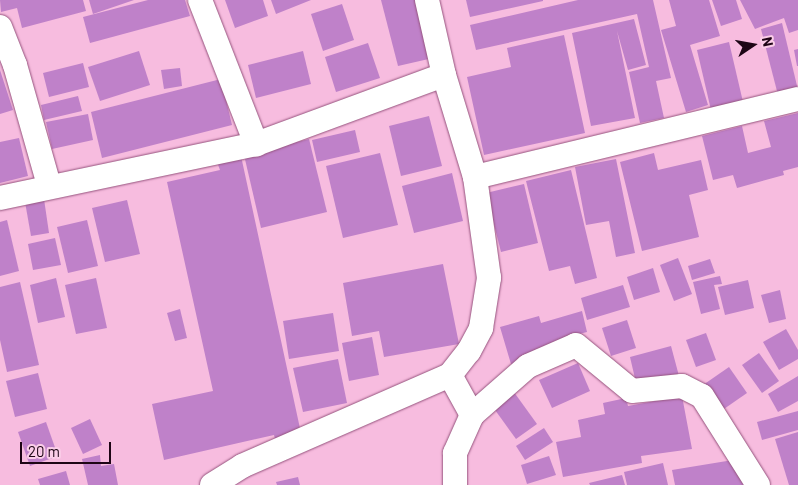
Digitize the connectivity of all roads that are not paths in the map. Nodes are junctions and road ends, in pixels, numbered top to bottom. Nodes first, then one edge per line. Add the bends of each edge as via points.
1 (200, 0) edge
2 (427, 0) edge
3 (0, 28) edge
4 (444, 75) junction
5 (798, 99) edge
6 (256, 144) junction
7 (475, 177) junction
8 (49, 185) junction
9 (0, 198) edge
10 (450, 375) junction
11 (472, 414) junction
12 (212, 485) edge
13 (455, 485) edge
14 (758, 485) edge

1 - 6 street
2 - 4 street
3 - 8 street via 15,65
4 - 6 street
4 - 7 street
5 - 7 street
6 - 8 street
7 - 10 street via 489,278 481,328 470,350
8 - 9 street
10 - 11 street
10 - 12 street via 242,466
11 - 13 street via 455,452
11 - 14 street via 528,366 576,345 632,391 682,386 702,396

